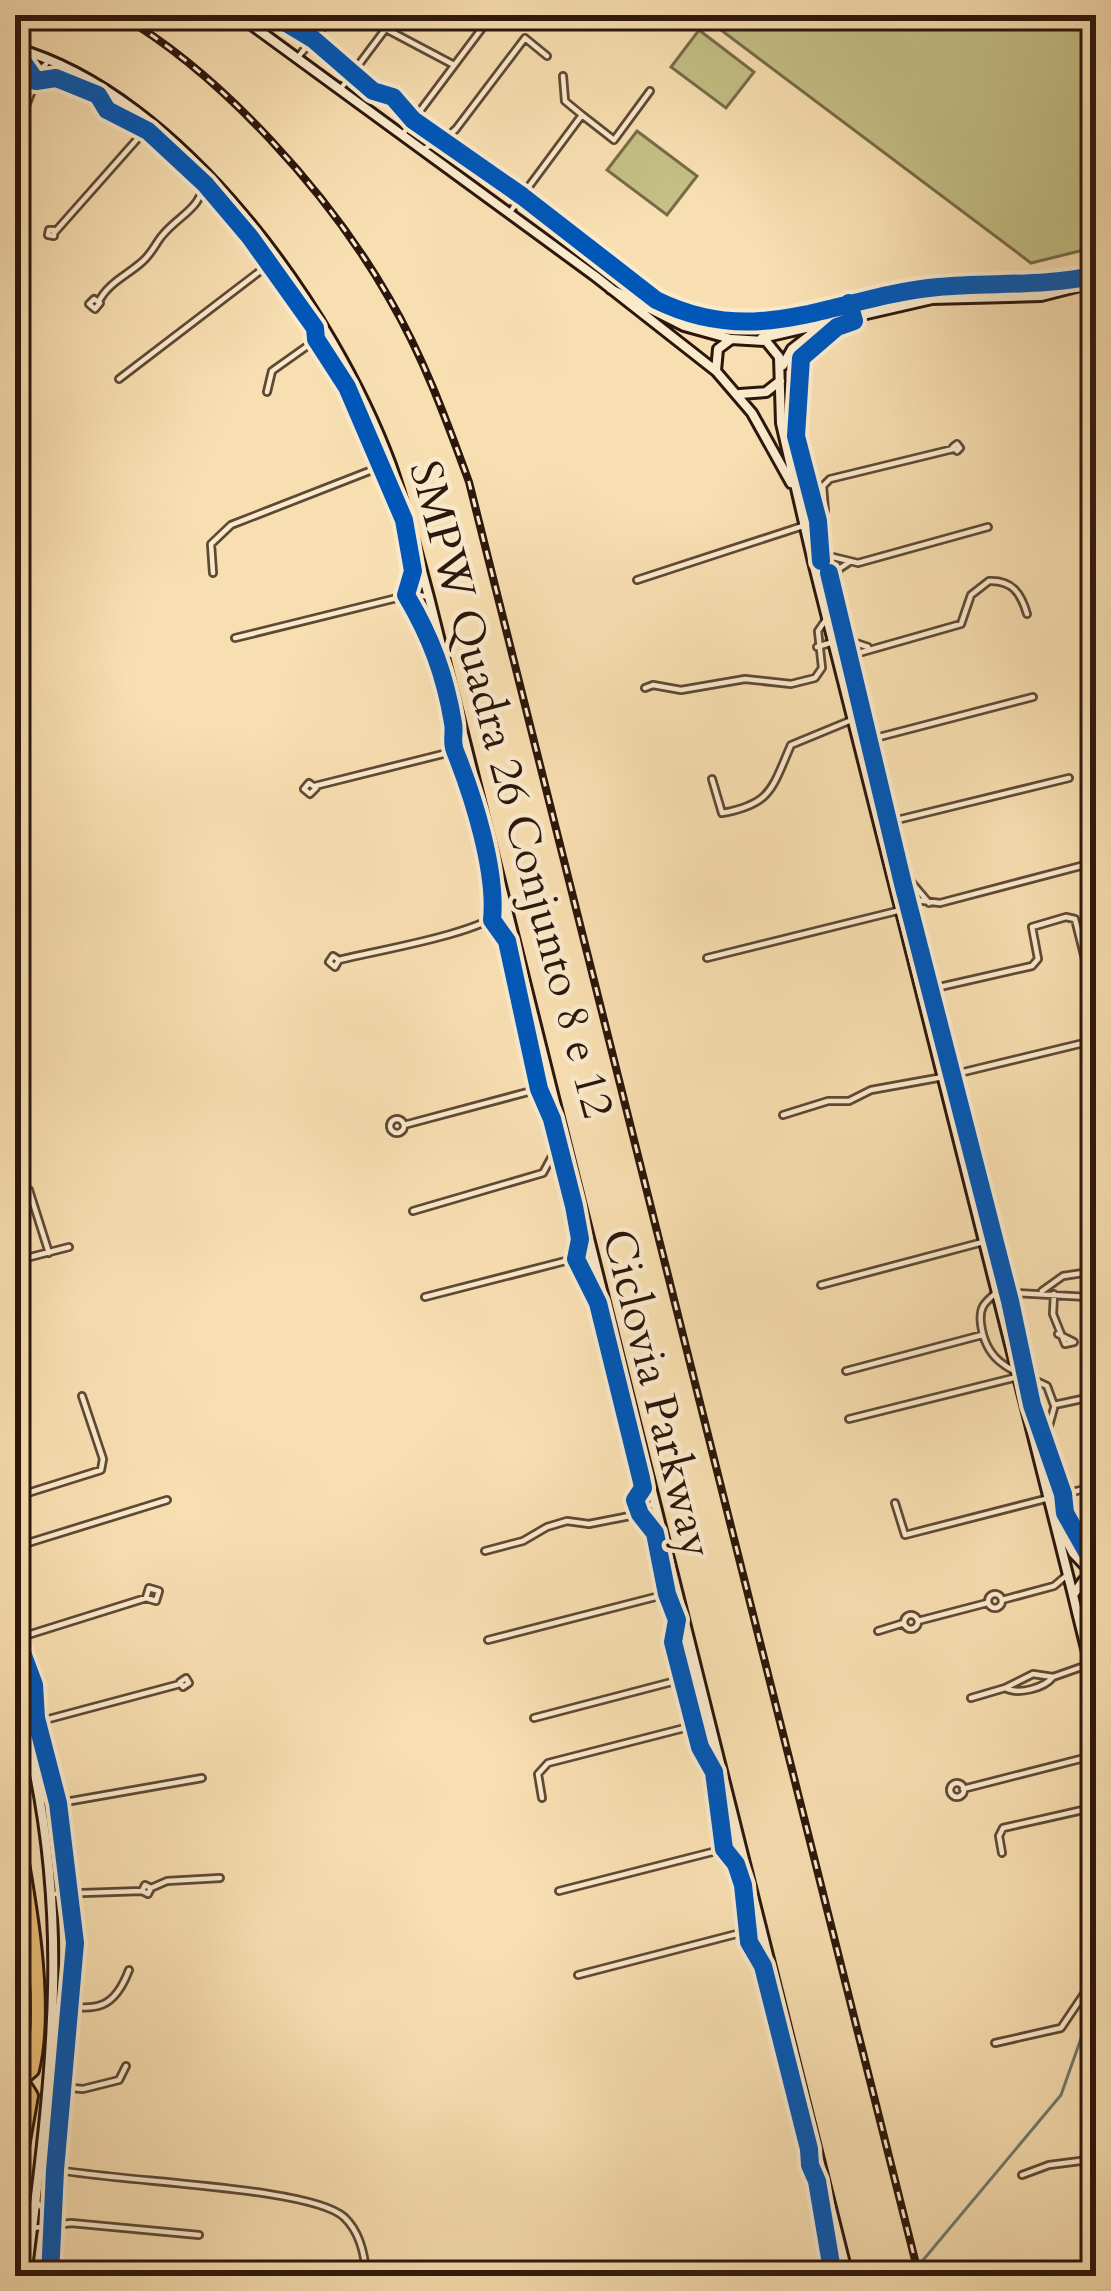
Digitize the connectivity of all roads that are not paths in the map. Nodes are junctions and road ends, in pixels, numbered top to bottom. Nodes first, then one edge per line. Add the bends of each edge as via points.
1 (238, 15) edge
2 (333, 15) edge
3 (396, 15) edge
4 (492, 15) edge
5 (386, 29) junction
6 (15, 48) edge
7 (36, 55) junction
8 (547, 56) dead end
9 (297, 58) junction
10 (50, 61) junction
11 (454, 65) junction
12 (40, 70) junction
13 (563, 76) dead end
14 (340, 90) junction
15 (650, 91) dead end
16 (582, 115) junction
17 (141, 116) junction
18 (15, 134) edge
19 (402, 135) junction
20 (442, 142) junction
21 (15, 143) edge
22 (419, 148) junction
23 (438, 162) junction
24 (206, 175) junction
25 (509, 213) junction
26 (55, 232) dead end
27 (274, 260) junction
28 (1096, 283) edge
29 (610, 289) junction
30 (99, 301) dead end
31 (830, 323) junction
32 (327, 332) junction
33 (731, 339) junction
34 (759, 339) junction
35 (716, 371) junction
36 (781, 374) junction
37 (119, 379) dead end
38 (267, 392) dead end
39 (736, 393) junction
40 (953, 449) dead end
41 (390, 463) junction
42 (797, 495) junction
43 (805, 526) junction
44 (988, 527) dead end
45 (817, 561) junction
46 (848, 563) junction
47 (835, 570) junction
48 (213, 573) dead end
49 (637, 580) dead end
50 (425, 582) junction
51 (818, 583) junction
52 (413, 593) junction
53 (429, 597) junction
54 (1027, 614) dead end
55 (827, 618) junction
56 (235, 638) dead end
57 (833, 642) junction
58 (818, 647) junction
59 (645, 688) dead end
60 (1033, 697) dead end
61 (854, 719) junction
62 (464, 740) junction
63 (860, 742) junction
64 (456, 751) junction
65 (468, 758) junction
66 (1070, 778) dead end
67 (712, 779) dead end
68 (315, 786) dead end
69 (878, 818) junction
70 (897, 820) junction
71 (882, 833) junction
72 (1096, 862) edge
73 (898, 882) junction
74 (506, 909) junction
75 (901, 910) junction
76 (496, 919) junction
77 (509, 923) junction
78 (707, 958) dead end
79 (340, 961) dead end
80 (1091, 983) dead end
81 (922, 991) junction
82 (1096, 1040) edge
83 (943, 1077) junction
84 (549, 1080) junction
85 (541, 1089) junction
86 (552, 1093) junction
87 (783, 1115) dead end
88 (404, 1125) dead end
89 (563, 1136) junction
90 (15, 1193) edge
91 (413, 1211) dead end
92 (984, 1241) junction
93 (69, 1247) dead end
94 (591, 1248) junction
95 (49, 1253) junction
96 (581, 1257) junction
97 (15, 1261) edge
98 (594, 1262) junction
99 (1096, 1271) edge
100 (821, 1286) dead end
101 (997, 1292) junction
102 (1040, 1293) junction
103 (1054, 1294) junction
104 (425, 1297) dead end
105 (1088, 1297) dead end
106 (1058, 1334) dead end
107 (982, 1335) junction
108 (846, 1371) dead end
109 (1017, 1376) junction
110 (82, 1396) dead end
111 (1096, 1396) edge
112 (1054, 1405) junction
113 (849, 1419) dead end
114 (1039, 1460) junction
115 (15, 1475) edge
116 (1096, 1486) edge
117 (1048, 1495) junction
118 (18, 1496) edge
119 (167, 1500) dead end
120 (655, 1501) junction
121 (895, 1503) dead end
122 (643, 1513) junction
123 (658, 1516) junction
124 (15, 1547) edge
125 (485, 1551) dead end
126 (1067, 1575) junction
127 (1096, 1577) edge
128 (1054, 1586) junction
129 (672, 1593) junction
130 (1072, 1593) junction
131 (146, 1598) dead end
132 (1077, 1612) junction
133 (1094, 1620) edge
134 (878, 1631) dead end
135 (15, 1639) edge
136 (488, 1640) dead end
137 (1085, 1647) junction
138 (1090, 1664) junction
139 (696, 1671) junction
140 (1054, 1677) junction
141 (687, 1678) junction
142 (699, 1682) junction
143 (180, 1684) dead end
144 (1006, 1688) junction
145 (1096, 1689) edge
146 (15, 1695) edge
147 (971, 1698) dead end
148 (21, 1714) junction
149 (534, 1718) dead end
150 (45, 1720) junction
151 (709, 1721) junction
152 (27, 1733) junction
153 (1096, 1755) edge
154 (202, 1778) dead end
155 (963, 1789) dead end
156 (41, 1798) junction
157 (542, 1798) dead end
158 (54, 1804) junction
159 (1096, 1807) edge
160 (44, 1813) junction
161 (15, 1825) edge
162 (738, 1835) junction
163 (724, 1849) junction
164 (1002, 1853) dead end
165 (742, 1854) junction
166 (220, 1877) dead end
167 (559, 1891) dead end
168 (52, 1894) junction
169 (15, 1895) edge
170 (759, 1920) junction
171 (748, 1931) junction
172 (763, 1935) junction
173 (129, 1970) dead end
174 (578, 1975) dead end
175 (1096, 1976) edge
176 (55, 2006) junction
177 (15, 2035) edge
178 (994, 2043) dead end
179 (126, 2066) dead end
180 (15, 2081) edge
181 (50, 2086) junction
182 (1096, 2159) edge
183 (39, 2166) junction
184 (1022, 2175) dead end
185 (15, 2186) edge
186 (36, 2201) junction
187 (55, 2223) junction
188 (32, 2228) junction
189 (199, 2235) dead end
190 (844, 2259) junction
191 (832, 2273) edge
192 (26, 2276) edge
193 (366, 2276) edge
194 (822, 2276) edge
195 (846, 2276) edge

1 - 9 street
2 - 9 street
3 - 5 street
4 - 11 street
5 - 11 street
5 - 14 street
6 - 7 street, SMPW Quadra 26 Conjunto 8 e 12
7 - 10 street, SMPW Quadra 26 Conjunto 8 e 12
7 - 12 street
8 - 20 street via 525,38
9 - 14 street
10 - 12 street
10 - 17 street, SMPW Quadra 26 Conjunto 8 e 12
11 - 19 street
12 - 18 street
13 - 16 street via 566,101
14 - 19 street
15 - 16 street via 614,140
16 - 25 street
17 - 24 street, SMPW Quadra 26 Conjunto 8 e 12
17 - 26 street via 140,136
18 - 21 street
19 - 22 street
20 - 22 street
20 - 23 street
22 - 23 street
23 - 25 street
24 - 27 street, SMPW Quadra 26 Conjunto 8 e 12
24 - 30 street via 186,217
25 - 29 street
27 - 32 street, SMPW Quadra 26 Conjunto 8 e 12
27 - 37 street
28 - 31 street via 1041,296 932,299
29 - 33 street
29 - 35 street
31 - 34 street
31 - 36 street via 792,349
32 - 38 street via 275,368
32 - 41 street, SMPW Quadra 26 Conjunto 8 e 12
33 - 34 street
33 - 35 street via 718,349
34 - 36 street via 776,351
35 - 39 street
36 - 39 street via 754,396
36 - 42 street via 779,412
39 - 42 street
40 - 43 street via 827,480 824,515
41 - 48 street via 231,525 211,544
41 - 50 street, SMPW Quadra 26 Conjunto 8 e 12
42 - 43 street
43 - 45 street
43 - 49 street
44 - 46 street
45 - 46 street
45 - 47 street
45 - 51 street
46 - 47 street
47 - 51 street
50 - 52 street
50 - 53 street, SMPW Quadra 26 Conjunto 8 e 12
51 - 55 street
52 - 53 street
52 - 56 street
53 - 62 street, SMPW Quadra 26 Conjunto 8 e 12
54 - 57 street via 1016,589 988,581 970,595 962,624 870,649
55 - 57 street
55 - 58 street
57 - 58 street
57 - 61 street
58 - 59 street via 819,674 791,684 745,679
60 - 63 street
61 - 63 street
61 - 67 street via 791,745 764,800 750,808 722,813
62 - 64 street
62 - 65 street, SMPW Quadra 26 Conjunto 8 e 12
63 - 69 street
64 - 65 street
64 - 68 street
65 - 74 street, SMPW Quadra 26 Conjunto 8 e 12
66 - 70 street
69 - 70 street
69 - 71 street
70 - 71 street
71 - 73 street
72 - 73 street via 929,903 912,883
73 - 75 street
74 - 76 street
74 - 77 street, SMPW Quadra 26 Conjunto 8 e 12
75 - 78 street
75 - 81 street
76 - 77 street
76 - 79 street
77 - 84 street, SMPW Quadra 26 Conjunto 8 e 12
80 - 81 street via 1075,920 1066,916 1032,927 1032,966
81 - 83 street
82 - 83 street
83 - 87 street
83 - 92 street
84 - 85 street
84 - 86 street, SMPW Quadra 26 Conjunto 8 e 12
85 - 86 street
85 - 88 street
86 - 89 street, SMPW Quadra 26 Conjunto 8 e 12
89 - 91 street via 543,1173
89 - 94 street, SMPW Quadra 26 Conjunto 8 e 12
90 - 95 street via 29,1190
92 - 100 street
92 - 101 street
93 - 95 street
94 - 96 street
94 - 98 street, SMPW Quadra 26 Conjunto 8 e 12
95 - 97 street
96 - 98 street
96 - 104 street
98 - 120 street, SMPW Quadra 26 Conjunto 8 e 12
99 - 102 street via 1063,1276
101 - 102 street
101 - 107 street via 982,1305
101 - 109 street
102 - 103 street
103 - 105 street
103 - 106 street
107 - 108 street
107 - 109 street via 993,1358
109 - 112 street via 1047,1386
109 - 113 street
109 - 114 street
110 - 118 street via 101,1469
111 - 112 street
112 - 114 street
114 - 117 street
115 - 118 street
116 - 117 street
117 - 121 street via 905,1535
117 - 126 street
117 - 127 street via 1073,1552
119 - 124 street
120 - 122 street
120 - 123 street, SMPW Quadra 26 Conjunto 8 e 12
122 - 123 street
122 - 125 street via 567,1521
123 - 129 street, SMPW Quadra 26 Conjunto 8 e 12
126 - 128 street
126 - 130 street
127 - 130 street
128 - 130 street
128 - 134 street via 1002,1600 993,1594 914,1629 904,1623
129 - 136 street
129 - 139 street, SMPW Quadra 26 Conjunto 8 e 12
130 - 132 street
131 - 135 street
132 - 133 street
132 - 137 street
133 - 137 street
137 - 138 street
138 - 140 street
138 - 145 street
139 - 141 street
139 - 142 street, SMPW Quadra 26 Conjunto 8 e 12
140 - 144 street via 1033,1674
140 - 144 street via 1020,1691
141 - 142 street
141 - 149 street
142 - 151 street, SMPW Quadra 26 Conjunto 8 e 12
143 - 150 street
144 - 147 street
146 - 148 street
148 - 150 street
148 - 152 street
150 - 152 street
151 - 157 street via 548,1763 538,1774
151 - 162 street, SMPW Quadra 26 Conjunto 8 e 12
152 - 156 street
153 - 155 street
154 - 158 street
156 - 158 street
156 - 160 street
158 - 160 street
159 - 164 street via 1003,1828
160 - 168 street
161 - 180 highway via 37,2026 34,2066
162 - 163 street
162 - 165 street, SMPW Quadra 26 Conjunto 8 e 12
163 - 165 street
163 - 167 street
165 - 170 street, SMPW Quadra 26 Conjunto 8 e 12
166 - 168 street via 142,1891
168 - 176 street
169 - 177 highway
170 - 171 street
170 - 172 street, SMPW Quadra 26 Conjunto 8 e 12
171 - 172 street
171 - 174 street
172 - 190 street, SMPW Quadra 26 Conjunto 8 e 12
173 - 176 street via 106,2004
175 - 178 street via 1061,2028
176 - 181 street
179 - 181 street via 119,2080 96,2088
180 - 185 highway via 31,2096
181 - 183 street
182 - 184 street
183 - 186 street
183 - 193 street via 322,2205 344,2216 360,2240
186 - 187 street
186 - 188 street
187 - 188 street
187 - 189 street
188 - 192 street
190 - 191 street
190 - 195 street, SMPW Quadra 26 Conjunto 8 e 12
191 - 194 street
191 - 195 street

